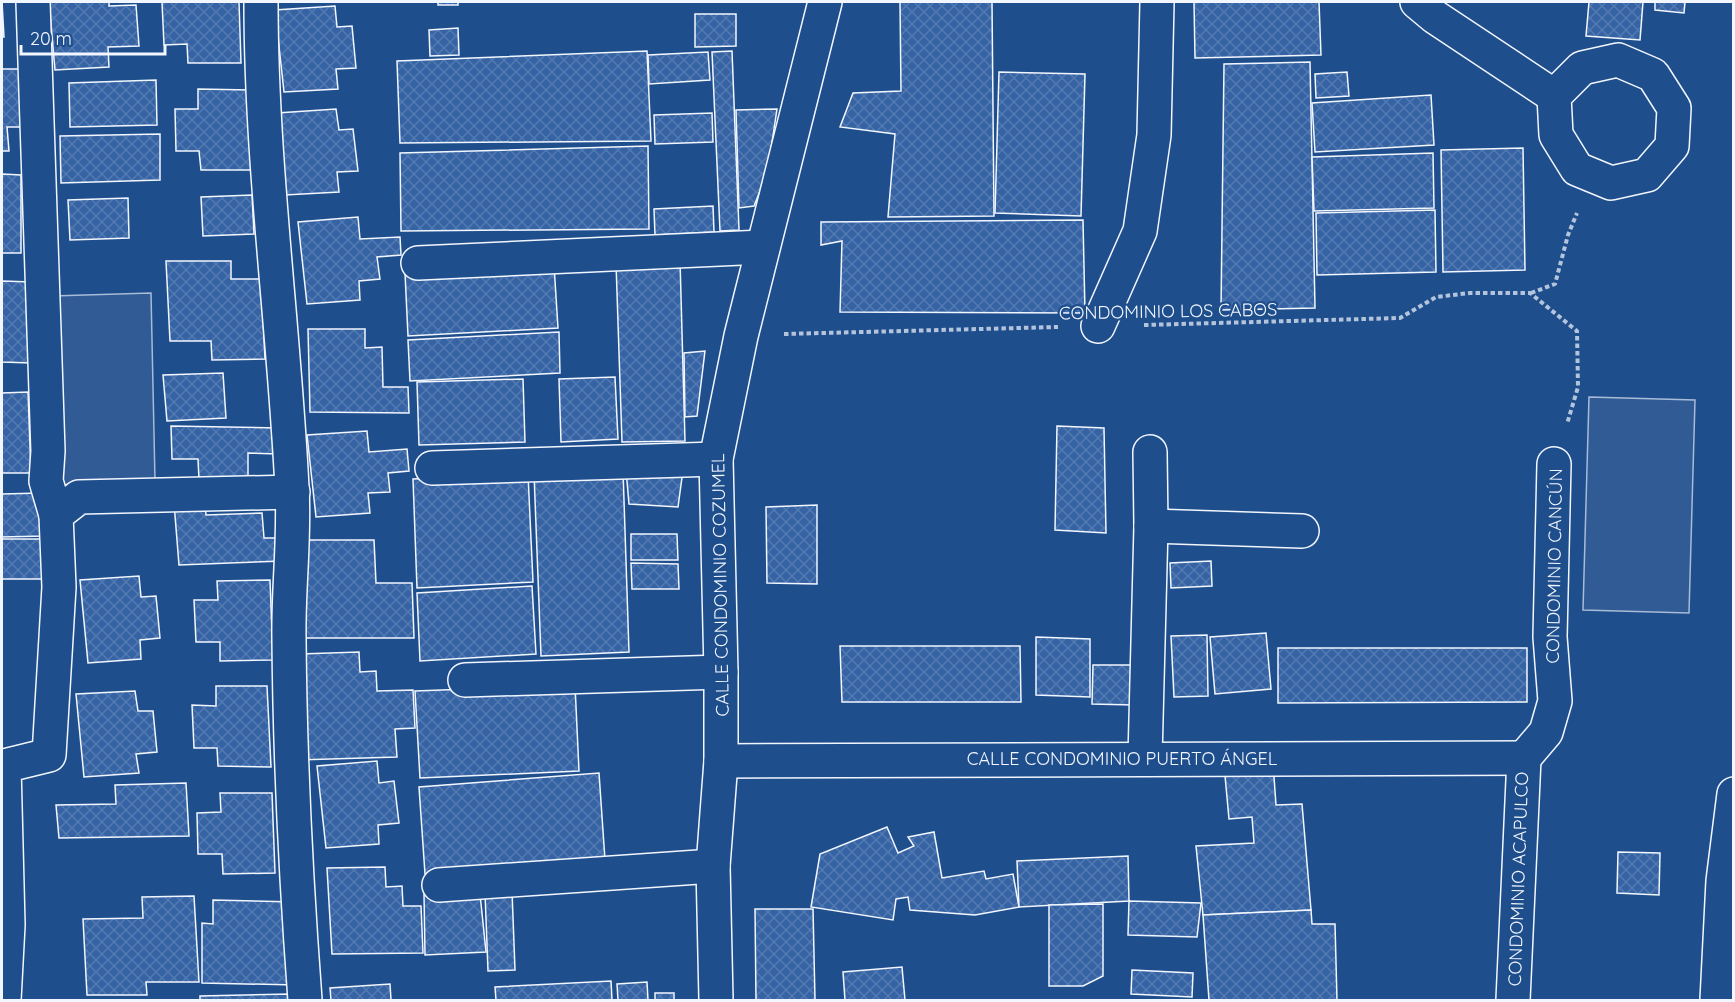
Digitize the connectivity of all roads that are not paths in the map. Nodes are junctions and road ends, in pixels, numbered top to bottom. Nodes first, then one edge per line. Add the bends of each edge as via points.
1 (33, 2) edge
2 (261, 2) edge
3 (825, 2) edge
4 (1157, 2) edge
5 (1417, 2) edge
6 (1554, 96) junction
7 (763, 247) junction
8 (418, 263) dead end
9 (1098, 326) road end
10 (1150, 452) dead end
11 (716, 459) junction
12 (1554, 464) road end
13 (432, 468) dead end
14 (292, 492) junction
15 (56, 515) junction
16 (1151, 526) junction
17 (1302, 531) dead end
18 (721, 672) junction
19 (465, 680) dead end
20 (1145, 758) junction
21 (1524, 758) junction
22 (721, 761) junction
23 (1734, 794) edge
24 (713, 866) junction
25 (439, 885) dead end
26 (4, 1000) edge
27 (305, 1000) edge
28 (717, 1000) edge
29 (1513, 1000) edge
30 (1717, 1000) edge

1 - 15 street via 46,481
2 - 14 street via 261,86
3 - 7 street, CALLE CONDOMINIO COZUMEL
4 - 9 street via 1154,135 1140,231
5 - 6 street
6 - 6 street via 1556,135 1576,169 1611,183 1647,175 1672,146 1674,108 1653,75 1618,60 1582,68
7 - 8 street
7 - 11 street, CALLE CONDOMINIO COZUMEL
10 - 16 street
11 - 13 street
11 - 18 street, CALLE CONDOMINIO COZUMEL
12 - 21 street, CONDOMINIO CANCÚN via 1550,637 1556,701 1546,732
14 - 15 street via 79,497
14 - 27 street via 288,612 290,753
15 - 26 street via 59,587 49,756 4,765 8,926
16 - 17 street
16 - 20 street
18 - 19 street
18 - 22 street, CALLE CONDOMINIO COZUMEL
20 - 21 street, CALLE CONDOMINIO PUERTO ÁNGEL
20 - 22 street, CALLE CONDOMINIO PUERTO ÁNGEL
21 - 29 street, CONDOMINIO ACAPULCO
22 - 24 street, CALLE CONDOMINIO COZUMEL
23 - 30 street via 1723,881
24 - 25 street
24 - 28 street, CALLE CONDOMINIO COZUMEL

